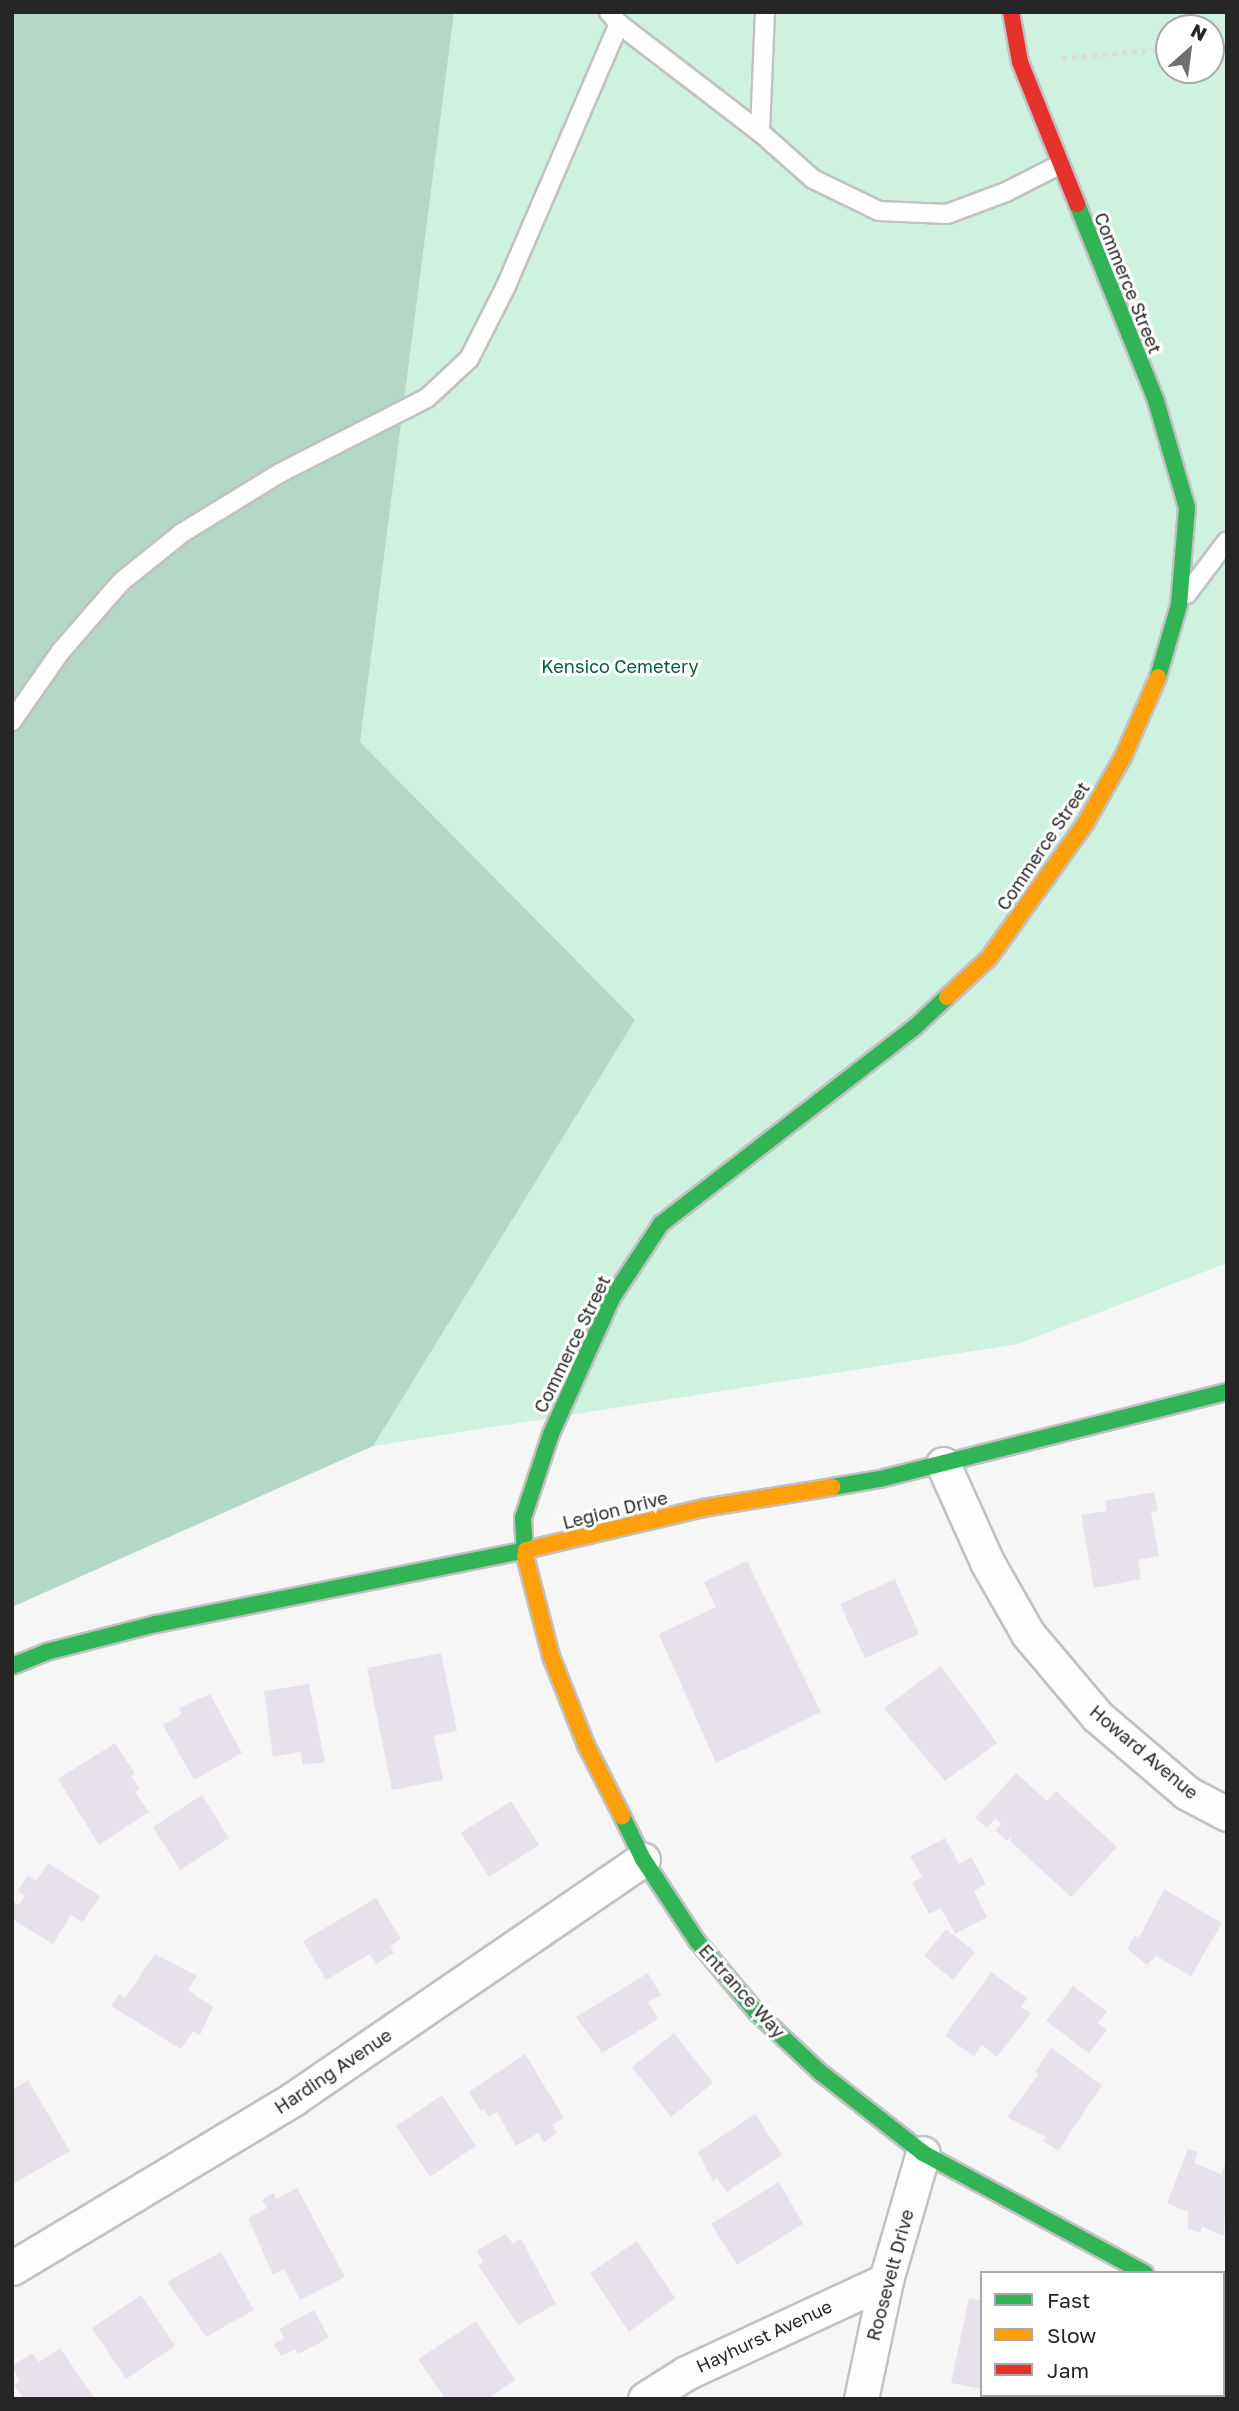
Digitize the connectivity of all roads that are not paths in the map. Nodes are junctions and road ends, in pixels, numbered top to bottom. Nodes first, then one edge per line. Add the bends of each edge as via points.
1 (765, 12) edge
2 (1011, 12) edge
3 (614, 18) edge
4 (760, 132) junction
5 (1059, 164) junction
6 (1227, 541) edge
7 (1178, 605) junction
8 (12, 721) edge
9 (1227, 1392) edge
10 (943, 1464) junction
11 (524, 1551) junction
12 (12, 1665) edge
13 (1227, 1814) edge
14 (643, 1859) junction
15 (923, 2153) junction
16 (12, 2268) edge
17 (1141, 2271) edge
18 (886, 2280) junction
19 (645, 2399) edge
20 (861, 2399) edge

1 - 4 lane
2 - 5 street, Commerce Street via 1020,62
3 - 4 lane
3 - 8 lane via 506,286 469,359 427,398 280,473 182,533 121,582 61,651
4 - 5 lane via 813,179 878,211 947,214 1006,192
5 - 7 street, Commerce Street via 1156,401 1187,508
6 - 7 lane
7 - 11 street, Commerce Street via 1160,672 1124,755 1085,824 989,958 915,1027 661,1224 612,1298 551,1434 523,1518
9 - 10 street, Legion Drive
10 - 11 street, Legion Drive via 703,1508
10 - 13 street, Howard Avenue via 987,1562 1028,1634 1097,1716 1188,1793
11 - 12 street, Legion Drive via 156,1624
11 - 14 street, Entrance Way via 551,1656 586,1745
14 - 15 street, Entrance Way via 697,1941 757,2013 821,2073
14 - 16 street, Harding Avenue via 293,2099
15 - 17 street, Entrance Way
15 - 18 street, Roosevelt Drive
18 - 19 street, Hayhurst Avenue via 687,2373
18 - 20 street, Roosevelt Drive

